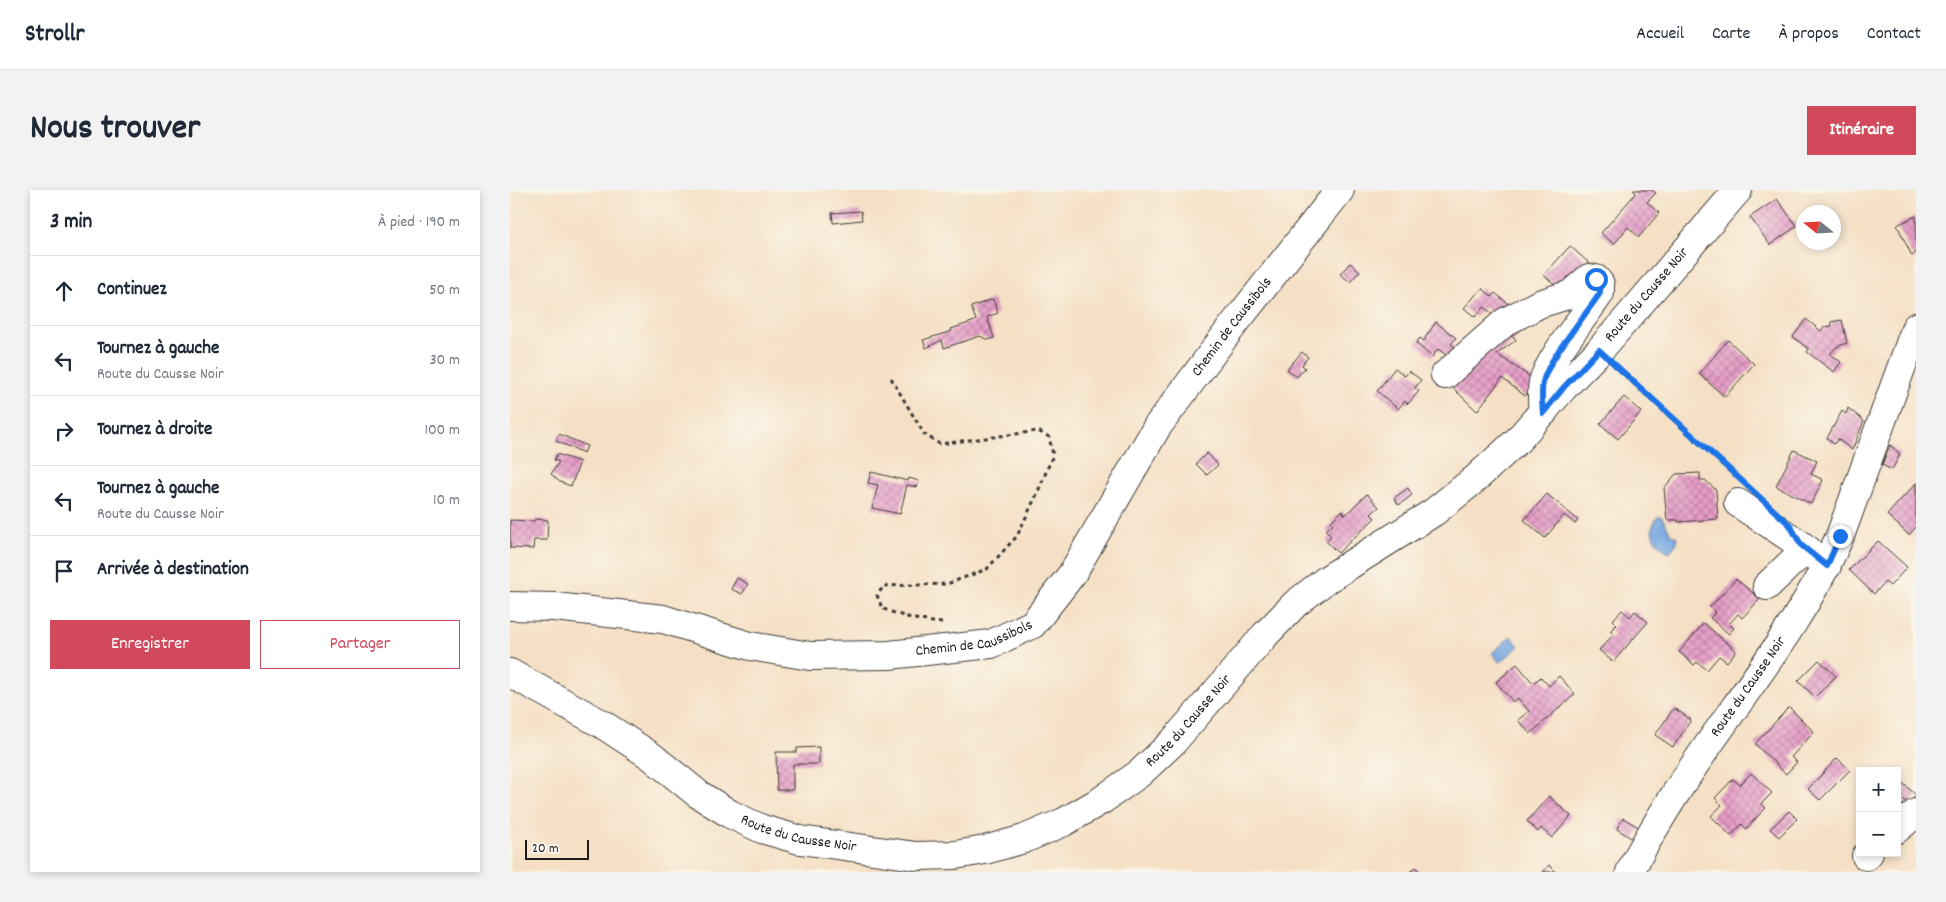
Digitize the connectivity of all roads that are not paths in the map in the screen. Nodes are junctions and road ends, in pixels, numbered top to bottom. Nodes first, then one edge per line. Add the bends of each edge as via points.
1 (1340, 190) edge
2 (1738, 190) edge
3 (1916, 328) edge
4 (1444, 374) dead end
5 (1543, 413) junction
6 (1740, 492) road end
7 (1818, 558) junction
8 (1767, 586) dead end
9 (510, 606) edge
10 (510, 673) edge
11 (1916, 813) edge
12 (1901, 826) edge
13 (1630, 872) edge

1 - 9 street, Chemin de Caussibols via 1157,427 1072,574 1034,624 991,644 889,655 810,656 750,646 663,619 555,607
2 - 5 street, Route du Causse Noir
3 - 7 street, Route du Causse Noir via 1840,536
4 - 5 street via 1505,322 1539,304 1571,294 1589,278 1596,279 1600,293 1543,380
5 - 10 street, Route du Causse Noir via 1474,480 1434,512 1326,580 1295,604 1173,742 1140,773 1064,822 1024,839 985,850 916,856 800,840 762,829 698,794 651,756 602,724
6 - 7 street
7 - 8 street via 1793,560
7 - 13 street, Route du Causse Noir via 1809,600 1672,799
11 - 12 street

